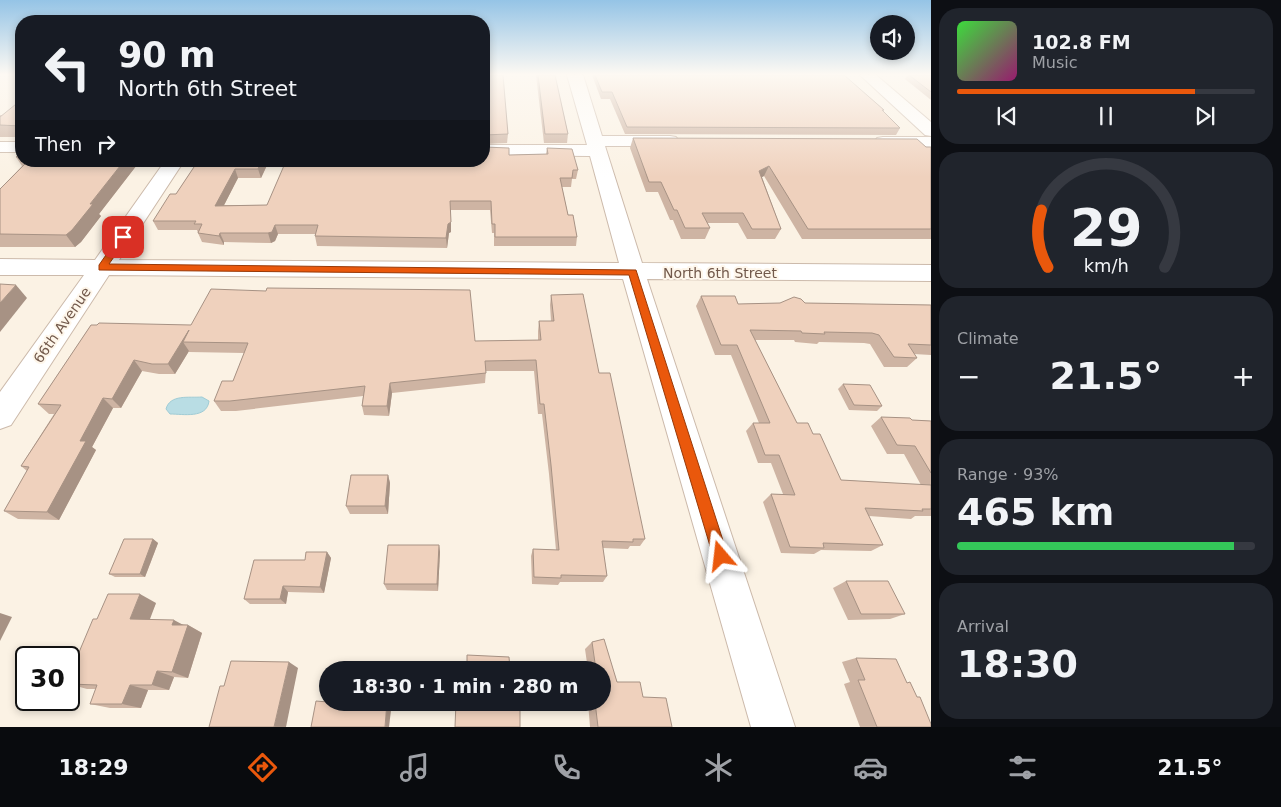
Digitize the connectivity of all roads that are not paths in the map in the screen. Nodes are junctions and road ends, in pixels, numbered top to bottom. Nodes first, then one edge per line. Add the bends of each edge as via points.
1 (586, 109) edge
2 (906, 109) edge
3 (931, 131) edge
4 (684, 141) edge
5 (862, 142) edge
6 (931, 142) edge
7 (597, 146) junction
8 (0, 147) edge
9 (15, 147) edge
10 (490, 150) edge
11 (172, 167) edge
12 (0, 267) edge
13 (102, 267) junction
14 (633, 272) junction
15 (931, 273) edge
16 (0, 416) edge
17 (773, 727) edge

1 - 7 street
2 - 3 street
4 - 7 street
5 - 6 street
7 - 10 street
7 - 14 street
8 - 9 street
11 - 13 street, 66th Avenue
12 - 13 street, North 6th Street
13 - 14 street, North 6th Street
13 - 16 street, 66th Avenue
14 - 15 street, North 6th Street
14 - 17 street

